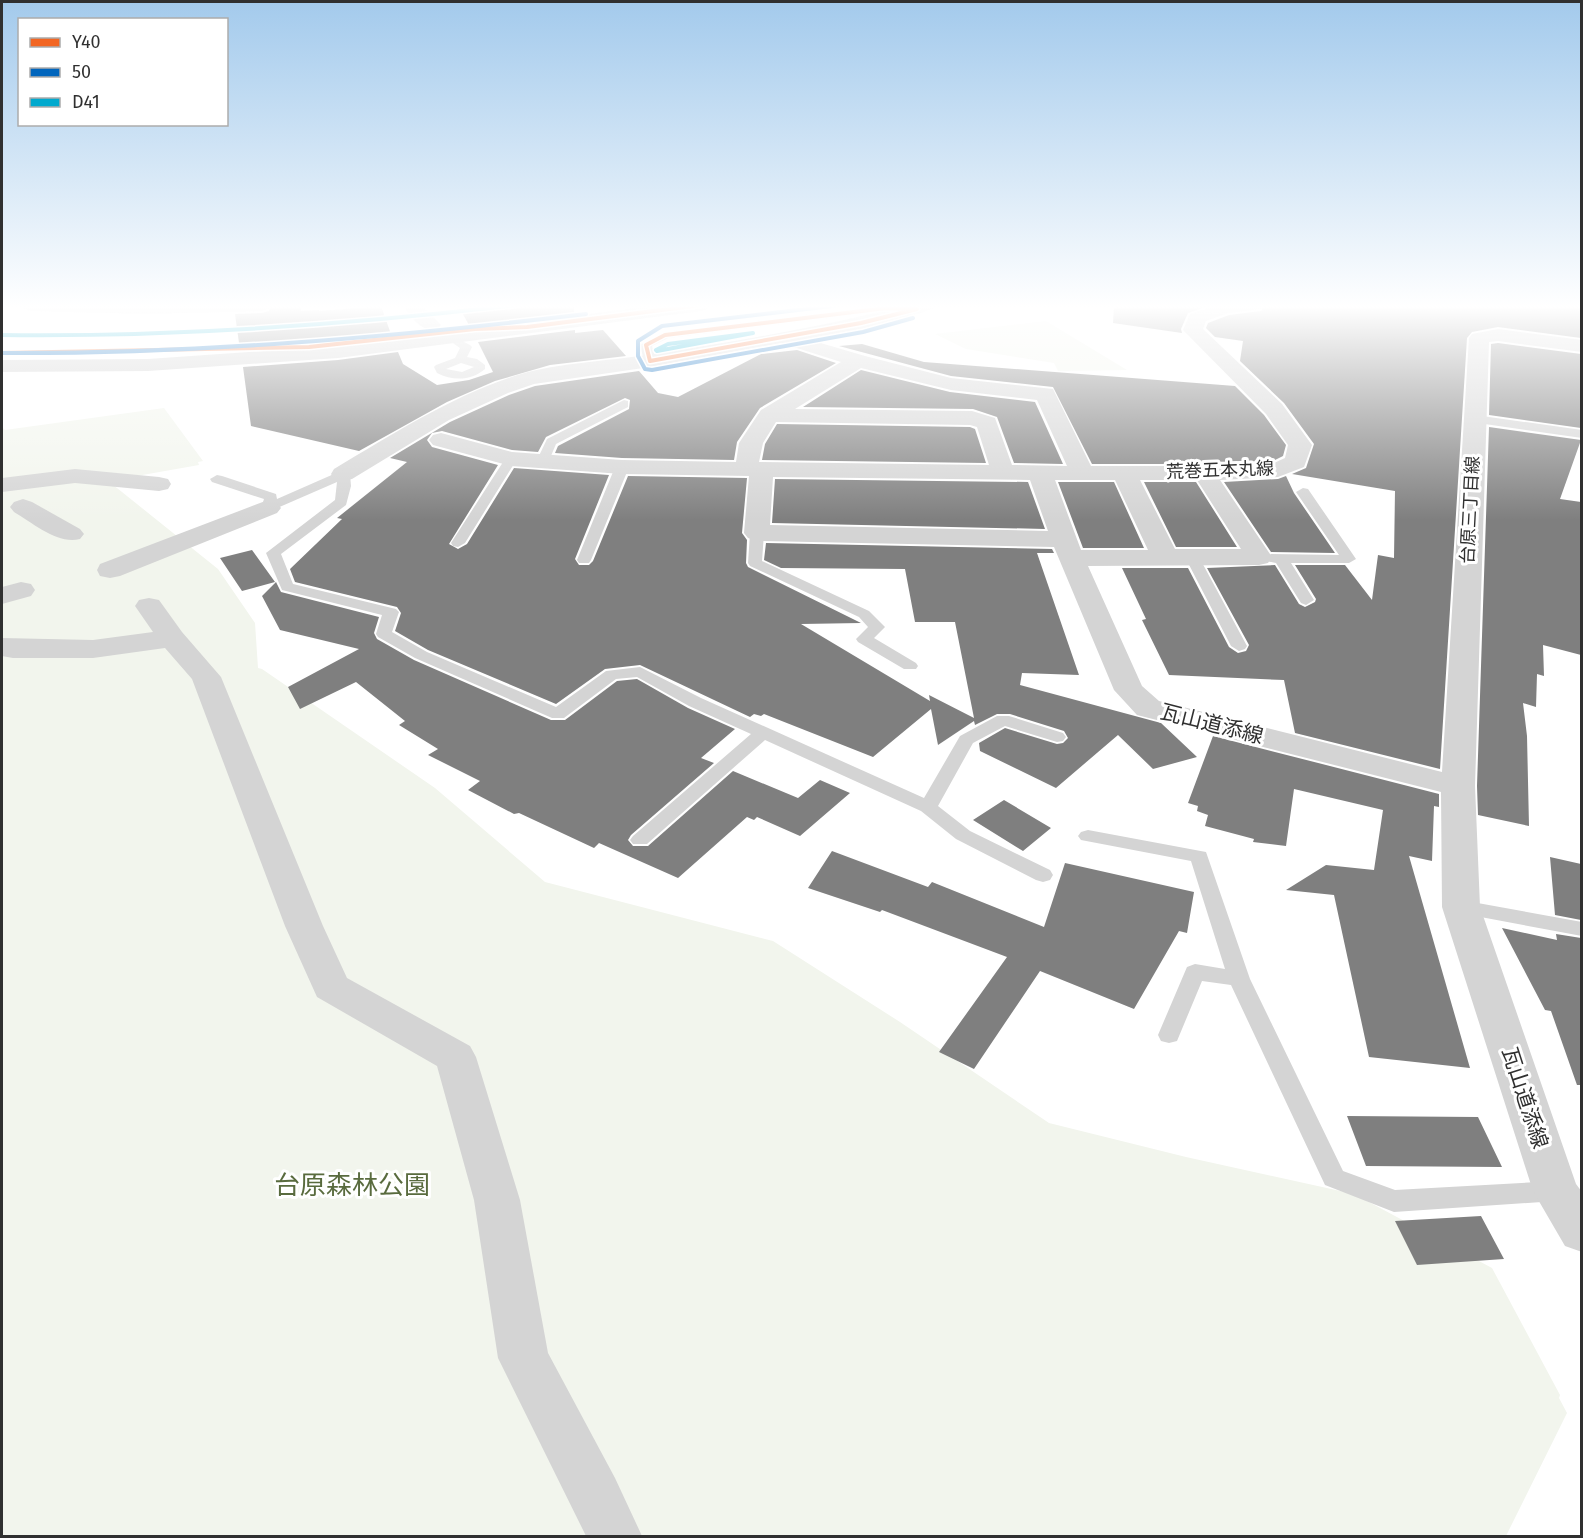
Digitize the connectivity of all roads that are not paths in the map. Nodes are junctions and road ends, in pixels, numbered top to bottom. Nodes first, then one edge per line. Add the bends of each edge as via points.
1 (540, 377) edge
2 (832, 377) edge
3 (922, 377) edge
4 (1241, 377) edge
5 (1477, 377) edge
6 (624, 404) dead end
7 (769, 415) junction
8 (1475, 419) junction
9 (1581, 434) edge
10 (441, 440) dead end
11 (511, 459) junction
12 (543, 460) junction
13 (622, 467) junction
14 (754, 470) junction
15 (1003, 473) junction
16 (1040, 473) junction
17 (1082, 473) junction
18 (1124, 473) junction
19 (1204, 473) junction
20 (342, 474) junction
21 (217, 479) dead end
22 (159, 484) dead end
23 (2, 485) edge
24 (1303, 492) dead end
25 (9, 507) edge
26 (268, 508) junction
27 (757, 533) junction
28 (71, 534) dead end
29 (458, 543) dead end
30 (1067, 548) junction
31 (1165, 557) junction
32 (1192, 557) junction
33 (1270, 558) junction
34 (584, 560) dead end
35 (110, 570) dead end
36 (1306, 600) dead end
37 (148, 606) dead end
38 (172, 638) junction
39 (1239, 646) dead end
40 (2, 647) edge
41 (910, 666) dead end
42 (763, 733) junction
43 (1057, 737) dead end
44 (1458, 786) junction
45 (928, 807) junction
46 (1089, 836) dead end
47 (640, 840) dead end
48 (1043, 875) dead end
49 (1461, 907) junction
50 (1581, 929) edge
51 (1239, 979) junction
52 (1169, 1035) dead end
53 (1556, 1191) junction
54 (1581, 1232) edge
55 (614, 1536) edge

1 - 20 street via 500,388 441,415
2 - 7 street
3 - 17 street via 951,384 1045,394
4 - 19 street, 荒巻五本丸線 via 1274,409 1300,445 1296,462 1278,470
5 - 8 street, 台原三丁目線
6 - 12 lane via 551,442
7 - 14 street via 751,443
7 - 15 street via 972,418 987,423
8 - 9 lane
8 - 44 street, 台原三丁目線
10 - 11 street
11 - 12 street
11 - 29 lane
12 - 13 street
13 - 14 street
13 - 34 lane
14 - 15 street
14 - 27 street
15 - 16 street
16 - 17 street, 荒巻五本丸線
16 - 30 street, 瓦山道添線
17 - 18 street, 荒巻五本丸線
18 - 19 street, 荒巻五本丸線
18 - 31 street
19 - 33 street
20 - 26 lane
20 - 42 lane via 341,502 273,554 287,587 391,612 384,634 421,655 558,714 612,674 640,672
21 - 26 lane via 271,497
22 - 23 street via 75,476
24 - 33 lane via 1349,559
25 - 28 street
26 - 35 street
27 - 30 street
27 - 41 lane via 755,563 864,614 877,627 864,639
30 - 31 street
30 - 44 street, 瓦山道添線 via 1129,690 1148,708
31 - 32 street
32 - 33 street
32 - 39 lane
33 - 36 lane
37 - 38 street
38 - 40 street via 93,649
38 - 55 street via 206,678 331,987 455,1057 497,1200 524,1358
42 - 45 lane
42 - 47 lane
43 - 45 lane via 1003,720 966,740
44 - 49 street, 瓦山道添線
45 - 48 lane via 963,835
46 - 51 lane via 1199,856
49 - 50 lane
49 - 53 street, 瓦山道添線
51 - 52 lane via 1195,972
51 - 53 lane via 1334,1178 1394,1201
53 - 54 street, 瓦山道添線

